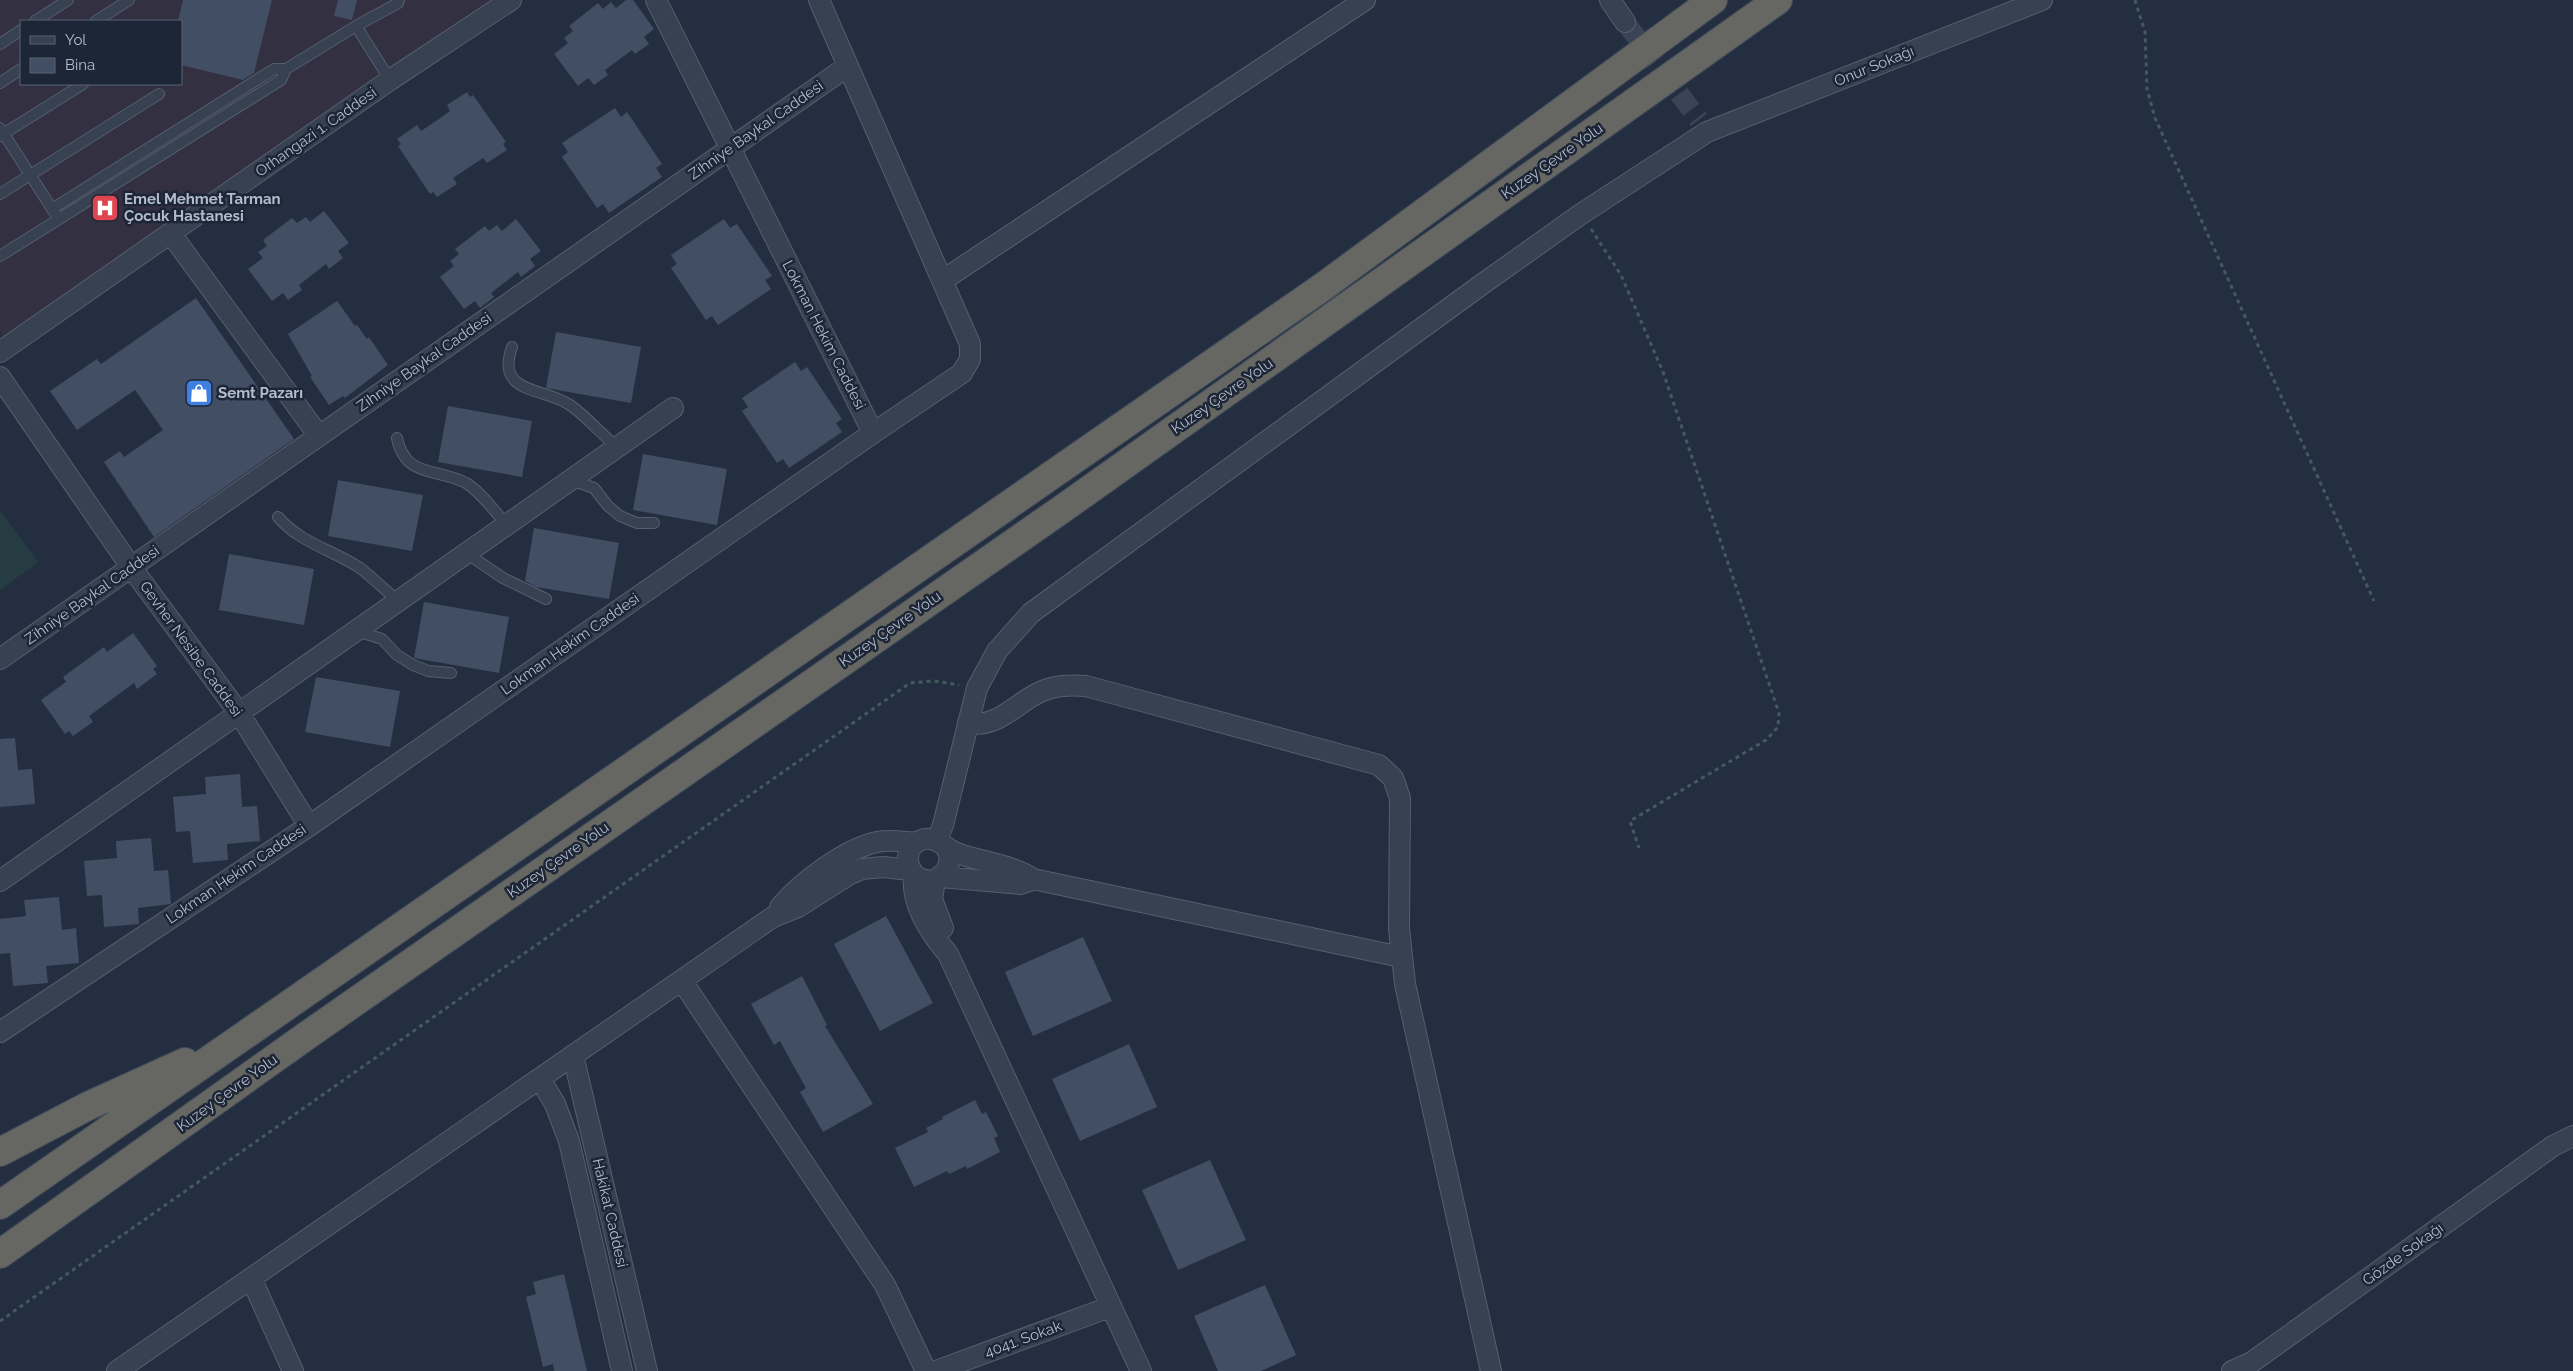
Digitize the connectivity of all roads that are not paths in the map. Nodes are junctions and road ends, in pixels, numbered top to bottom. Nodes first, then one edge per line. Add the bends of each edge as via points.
1 (68, 0) edge
2 (129, 0) edge
3 (399, 0) edge
4 (511, 0) edge
5 (656, 0) edge
6 (819, 0) edge
7 (1366, 0) edge
8 (1610, 0) edge
9 (1712, 0) edge
10 (1778, 0) edge
11 (2042, 0) edge
12 (37, 20) edge
13 (98, 20) edge
14 (1625, 22) tunnel mouth
15 (356, 26) junction
16 (20, 31) edge
17 (0, 44) edge
18 (848, 66) junction
19 (286, 69) junction
20 (20, 70) edge
21 (390, 80) junction
22 (0, 82) edge
23 (81, 85) edge
24 (159, 94) dead end
25 (1, 133) edge
26 (729, 149) junction
27 (30, 175) junction
28 (0, 194) edge
29 (52, 210) junction
30 (59, 220) junction
31 (171, 234) junction
32 (0, 256) edge
33 (943, 280) junction
34 (512, 347) dead end
35 (0, 352) edge
36 (0, 377) edge
37 (673, 408) dead end
38 (873, 432) junction
39 (319, 436) junction
40 (397, 438) dead end
41 (617, 448) junction
42 (571, 480) junction
43 (278, 517) dead end
44 (654, 523) dead end
45 (507, 525) junction
46 (466, 553) junction
47 (131, 568) junction
48 (546, 599) dead end
49 (398, 601) junction
50 (356, 631) junction
51 (0, 659) edge
52 (450, 672) dead end
53 (239, 713) junction
54 (968, 723) junction
55 (309, 826) junction
56 (916, 843) junction
57 (942, 845) junction
58 (912, 873) junction
59 (938, 878) junction
60 (1033, 879) junction
61 (0, 881) edge
62 (773, 917) junction
63 (948, 954) junction
64 (1401, 957) junction
65 (682, 981) junction
66 (0, 1032) edge
67 (235, 1042) junction
68 (573, 1056) junction
69 (540, 1078) junction
70 (2573, 1136) edge
71 (0, 1152) edge
72 (135, 1160) junction
73 (0, 1205) edge
74 (0, 1254) edge
75 (0, 1272) edge
76 (251, 1278) junction
77 (1110, 1307) junction
78 (117, 1371) edge
79 (293, 1371) edge
80 (622, 1371) edge
81 (647, 1371) edge
82 (926, 1371) edge
83 (936, 1371) edge
84 (1141, 1371) edge
85 (1491, 1371) edge
86 (2232, 1371) edge

1 - 12 lane
2 - 13 lane
3 - 15 lane
4 - 21 street, Orhangazi 1. Caddesi
5 - 26 street, Lokman Hekim Caddesi
6 - 18 street
7 - 33 street
8 - 14 street
9 - 67 highway via 1324,286
10 - 72 highway, Kuzey Çevre Yolu via 1065,507 317,1028
11 - 54 street, Onur Sokağı via 1703,126 1030,613 997,650 976,688
15 - 19 lane
15 - 21 lane
16 - 17 lane
18 - 26 street, Zihniye Baykal Caddesi
18 - 33 street
19 - 29 lane via 274,69
19 - 30 lane via 281,80
20 - 22 lane
21 - 31 street, Orhangazi 1. Caddesi
23 - 25 lane
24 - 27 lane
25 - 27 lane
26 - 38 street, Lokman Hekim Caddesi
26 - 39 street, Zihniye Baykal Caddesi
27 - 28 lane
27 - 29 lane
29 - 30 lane
30 - 32 lane
31 - 35 street, Orhangazi 1. Caddesi
31 - 39 street
33 - 38 street via 970,344 967,366 956,378
34 - 41 lane via 508,372 516,382 570,405
36 - 47 street, Gevher Nesibe Caddesi
37 - 41 street
38 - 55 street, Lokman Hekim Caddesi
39 - 47 street, Zihniye Baykal Caddesi
40 - 45 lane via 400,452 408,463 466,483
41 - 42 street
42 - 44 lane via 594,488 620,516 636,523
42 - 45 street
43 - 49 lane via 284,525 321,549 360,568
45 - 46 street
46 - 48 lane via 503,578
46 - 49 street
47 - 51 street, Zihniye Baykal Caddesi
47 - 53 street, Gevher Nesibe Caddesi
49 - 50 street
50 - 52 lane via 382,639 397,656 413,665 428,671
50 - 53 street
53 - 55 street, Gevher Nesibe Caddesi
53 - 61 street
54 - 57 street, Onur Sokağı via 943,825
54 - 64 street via 989,723 1035,695 1055,687 1086,686 1379,765 1394,778 1400,798
55 - 66 street, Lokman Hekim Caddesi
56 - 57 street via 922,839
56 - 58 street via 908,855
56 - 62 street via 878,842 852,851 789,897
57 - 59 street via 949,864
57 - 60 street via 988,864 1022,872
58 - 59 street via 928,881
58 - 62 street via 883,867 862,869
58 - 63 street via 916,901 935,940
59 - 60 street via 1020,884
59 - 63 street via 932,899 946,934
60 - 64 street
62 - 65 street
63 - 77 street
64 - 85 street
65 - 68 street
65 - 82 street via 885,1285
67 - 71 highway via 129,1087
67 - 73 highway
68 - 69 street
68 - 81 street, Hakikat Caddesi
69 - 76 street
69 - 80 street, Hakikat Caddesi via 555,1104 569,1141
70 - 86 street, Gözde Sokağı via 2553,1146 2252,1362
72 - 74 highway, Kuzey Çevre Yolu
72 - 75 highway via 76,1218
76 - 78 street
76 - 79 street
77 - 83 street, 4041. Sokak
77 - 84 street

